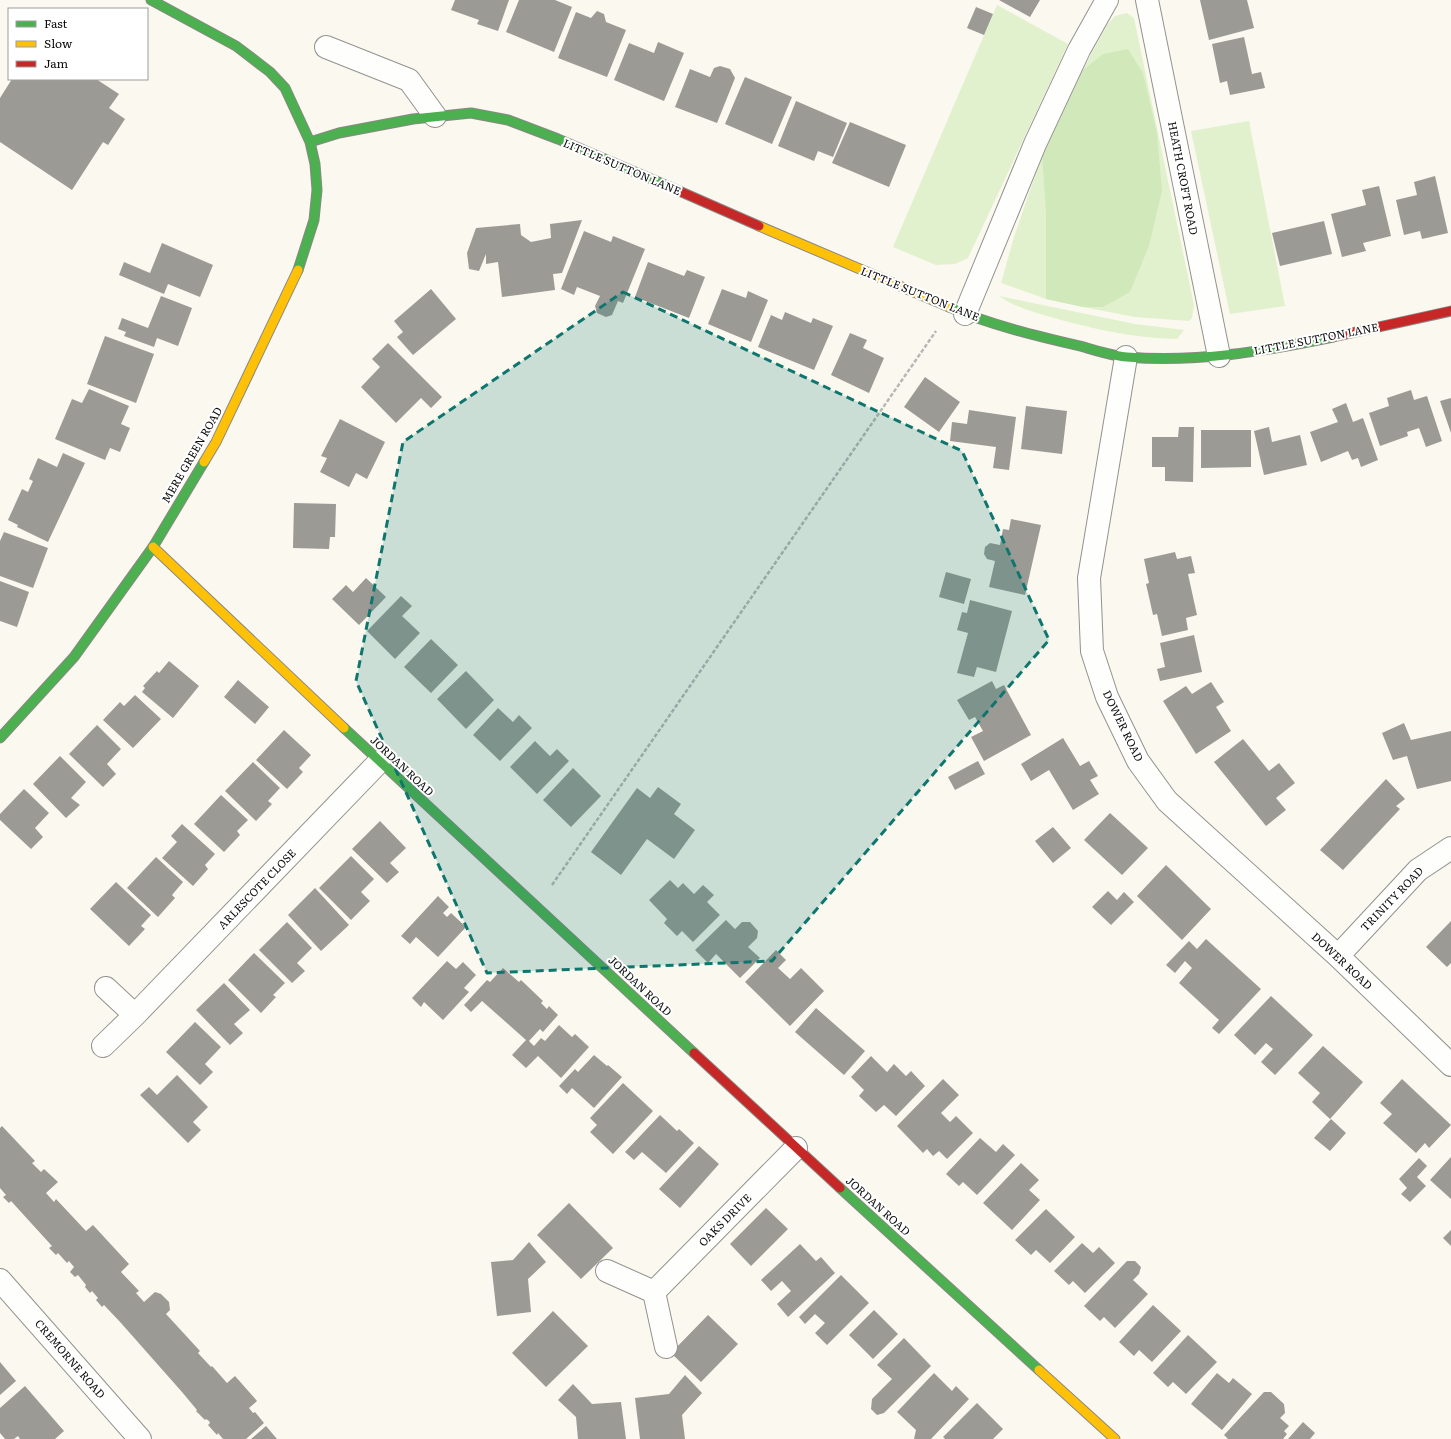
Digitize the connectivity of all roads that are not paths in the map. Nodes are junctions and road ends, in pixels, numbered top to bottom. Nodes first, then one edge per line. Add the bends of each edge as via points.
1 (152, 0) edge
2 (1107, 0) edge
3 (1147, 0) edge
4 (326, 47) dead end
5 (435, 116) junction
6 (310, 142) junction
7 (958, 311) junction
8 (1451, 311) edge
9 (1219, 356) junction
10 (1126, 357) junction
11 (153, 546) junction
12 (0, 738) edge
13 (379, 762) junction
14 (1451, 848) edge
15 (1338, 956) junction
16 (106, 988) dead end
17 (135, 1015) junction
18 (103, 1046) dead end
19 (1451, 1064) edge
20 (796, 1148) junction
21 (608, 1271) dead end
22 (0, 1280) edge
23 (654, 1292) junction
24 (666, 1347) dead end
25 (140, 1439) edge
26 (1115, 1439) edge

1 - 6 street, MERE GREEN ROAD via 236,46 270,72 285,88
2 - 7 street via 1079,50
3 - 9 street, HEATH CROFT ROAD
4 - 5 street via 409,80
5 - 6 street, LITTLE SUTTON LANE via 339,133
5 - 7 street, LITTLE SUTTON LANE via 470,113 515,122
6 - 11 street, MERE GREEN ROAD via 317,190 314,220 298,270 216,442
7 - 10 street, LITTLE SUTTON LANE via 1032,335
8 - 9 street, LITTLE SUTTON LANE via 1282,348
9 - 10 street, LITTLE SUTTON LANE
10 - 15 street, DOWER ROAD via 1089,578 1092,651 1107,697 1138,761 1167,801
11 - 12 street, MERE GREEN ROAD via 74,657
11 - 13 street, JORDAN ROAD
13 - 17 street, ARLESCOTE CLOSE
13 - 20 street, JORDAN ROAD
14 - 15 street, TRINITY ROAD via 1418,870
15 - 19 street, DOWER ROAD
16 - 17 street
17 - 18 street, ARLESCOTE CLOSE
20 - 23 street, OAKS DRIVE
20 - 26 street, JORDAN ROAD
21 - 23 street
22 - 25 street, CREMORNE ROAD
23 - 24 street

